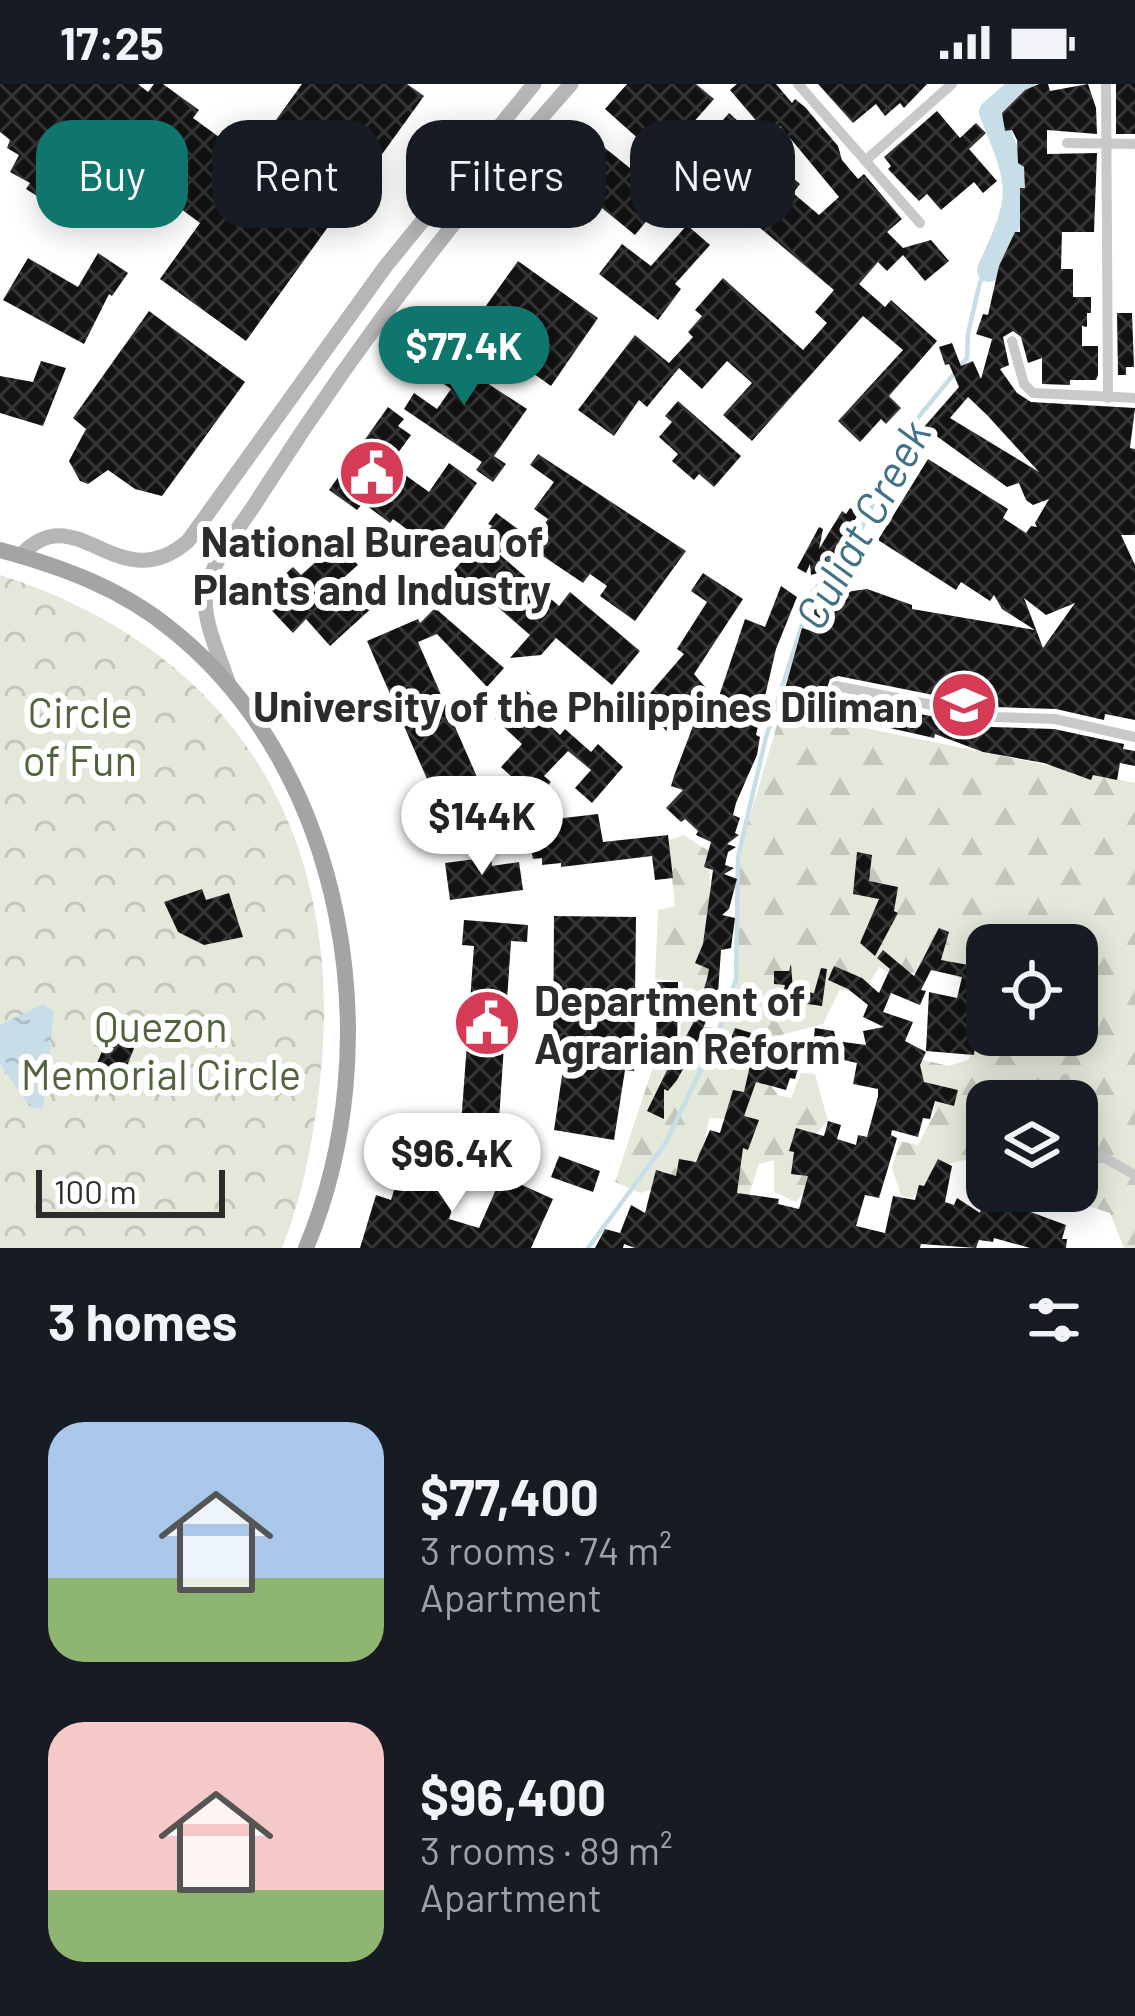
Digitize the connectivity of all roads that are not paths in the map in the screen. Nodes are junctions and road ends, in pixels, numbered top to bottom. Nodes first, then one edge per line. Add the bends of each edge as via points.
1 (534, 84) edge
2 (571, 84) edge
3 (798, 84) edge
4 (952, 84) edge
5 (1106, 84) edge
6 (1067, 143) dead end
7 (1108, 144) junction
8 (1135, 144) edge
9 (865, 161) junction
10 (920, 223) dead end
11 (1012, 341) dead end
12 (309, 373) junction
13 (331, 390) junction
14 (296, 392) junction
15 (1108, 398) junction
16 (1135, 398) edge
17 (318, 408) junction
18 (0, 550) edge
19 (20, 556) junction
20 (836, 686) dead end
21 (230, 688) junction
22 (1135, 737) edge
23 (1098, 1158) edge
24 (1135, 1175) edge
25 (307, 1248) edge

1 - 12 main road via 404,241
2 - 13 main road via 466,208
3 - 9 street
4 - 9 street
5 - 7 street
6 - 7 street
7 - 8 street
7 - 15 street
9 - 10 street
11 - 15 street via 1033,393
12 - 13 main road
12 - 14 main road
13 - 17 main road
14 - 17 main road
14 - 19 main road via 176,552 133,562 59,533 33,541
15 - 16 street
17 - 21 main road via 206,589
18 - 19 main road
19 - 21 main road via 98,583 147,611
20 - 22 street
21 - 25 main road via 305,818 341,944 344,1100
23 - 24 street

